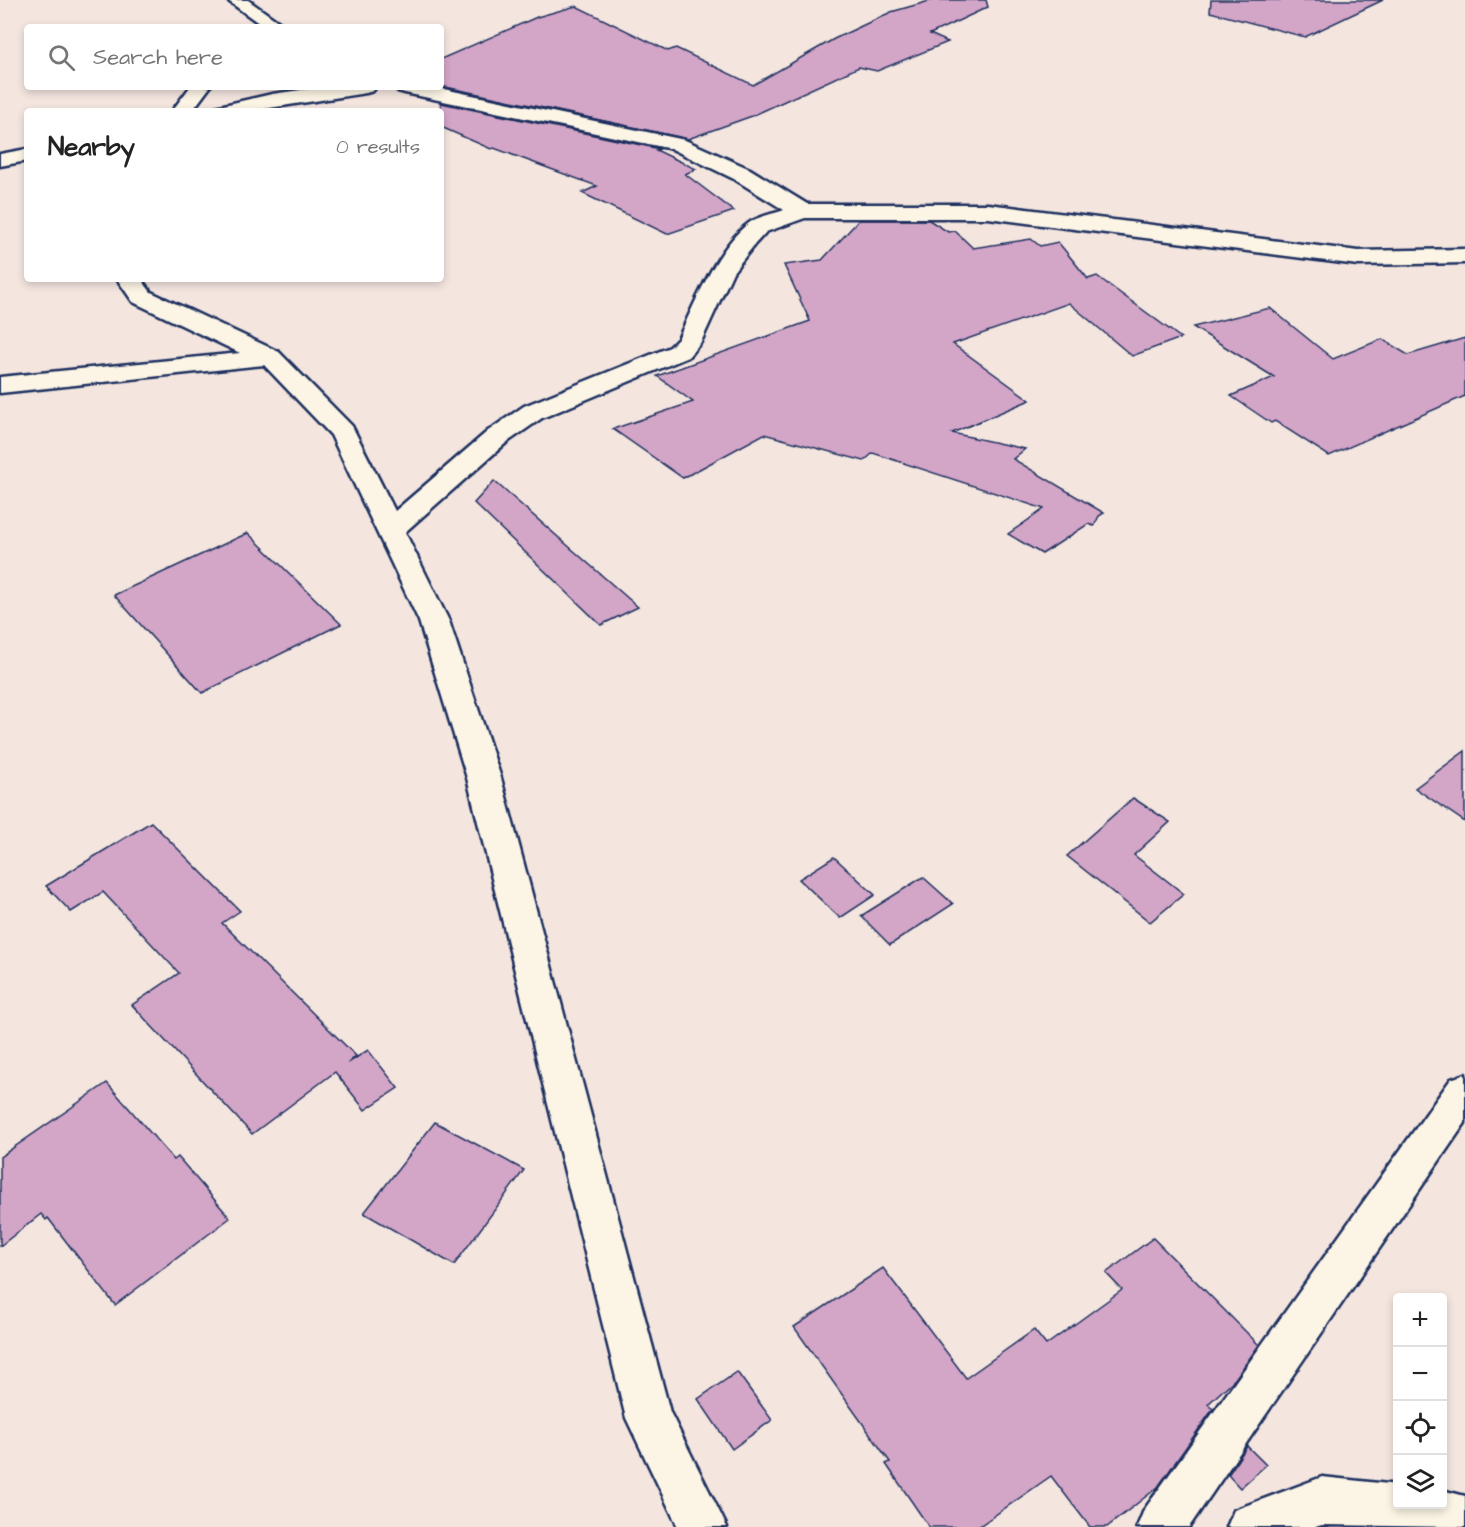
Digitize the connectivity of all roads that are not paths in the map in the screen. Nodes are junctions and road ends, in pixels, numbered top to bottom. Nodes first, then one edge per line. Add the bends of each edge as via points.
1 (235, 6) edge
2 (271, 24) edge
3 (198, 90) edge
4 (344, 90) edge
5 (419, 90) edge
6 (184, 108) edge
7 (236, 108) edge
8 (24, 156) edge
9 (0, 160) edge
10 (802, 211) junction
11 (1465, 256) edge
12 (131, 282) edge
13 (270, 357) junction
14 (0, 385) edge
15 (390, 530) junction
16 (1465, 1091) edge
17 (1465, 1520) edge
18 (704, 1527) edge
19 (1161, 1527) edge
20 (1251, 1527) edge

1 - 2 street
3 - 6 street
4 - 7 street
5 - 10 street via 678,144 742,174
8 - 9 street
10 - 11 street via 988,211 1358,258
10 - 15 street via 758,227 747,239 722,271 689,342 679,352 533,412 497,437
12 - 13 street via 142,297
13 - 14 street
13 - 15 street via 343,432
15 - 18 street via 434,621 484,778 649,1418
16 - 19 street
17 - 20 street via 1448,1514 1322,1501

